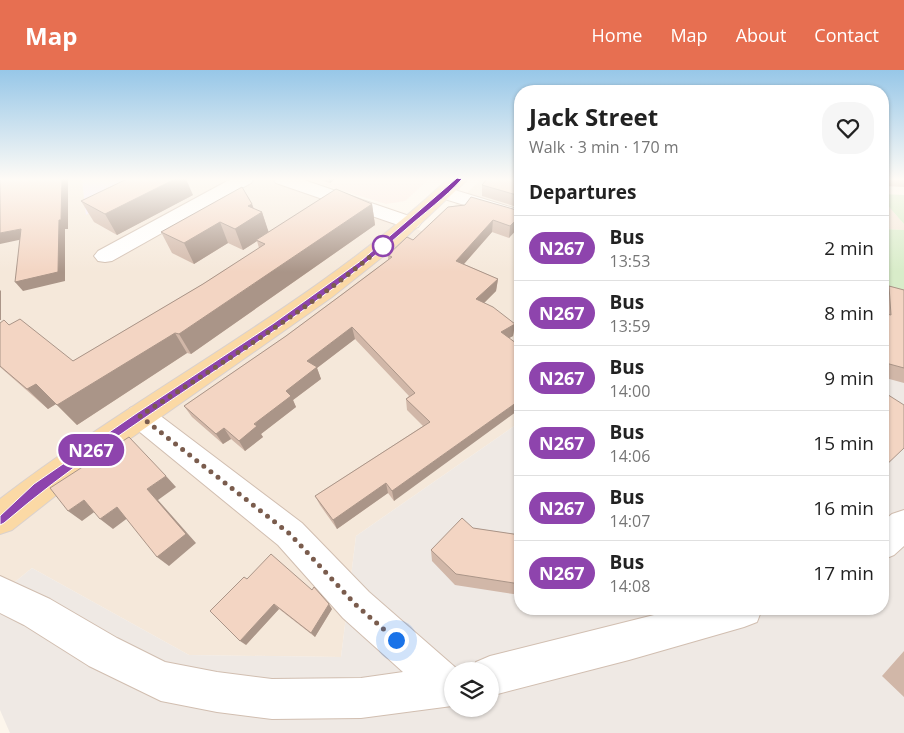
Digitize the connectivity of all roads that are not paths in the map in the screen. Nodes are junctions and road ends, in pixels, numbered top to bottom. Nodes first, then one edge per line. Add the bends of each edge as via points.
1 (189, 210) edge
2 (320, 210) edge
3 (374, 210) edge
4 (425, 210) edge
5 (314, 214) edge
6 (411, 223) junction
7 (105, 256) dead end
8 (140, 416) junction
9 (0, 520) edge
10 (904, 525) edge
11 (889, 538) edge
12 (0, 594) edge
13 (722, 615) edge
14 (499, 674) edge
15 (444, 681) edge
16 (444, 687) edge

1 - 7 street
2 - 5 street
3 - 6 street
4 - 6 main road
6 - 8 main road via 365,262 278,325
8 - 9 main road via 38,488
8 - 15 street via 290,534 356,605
10 - 11 street
12 - 16 street via 103,652 170,683 272,699 360,698
13 - 14 street

